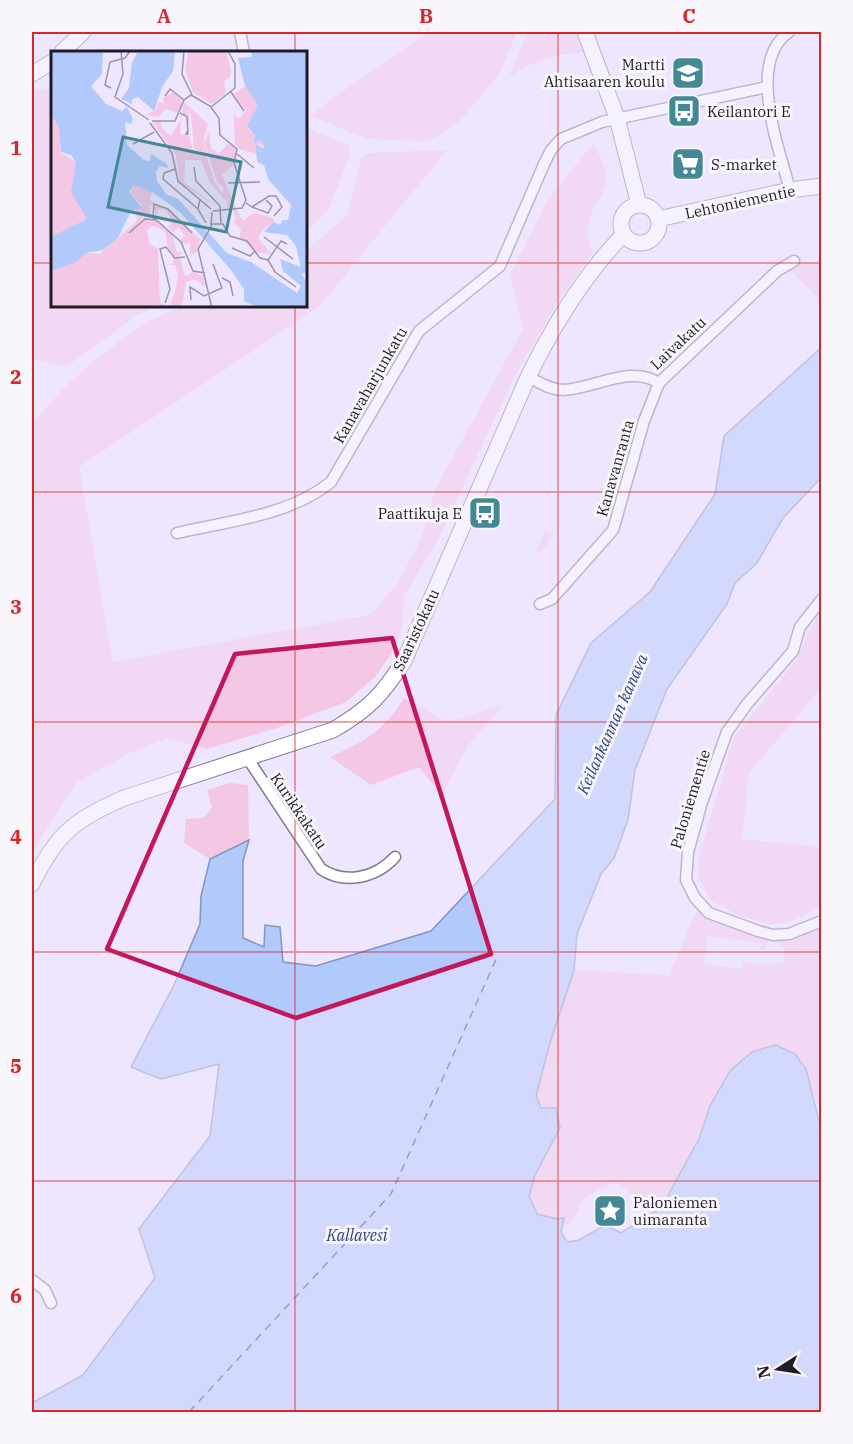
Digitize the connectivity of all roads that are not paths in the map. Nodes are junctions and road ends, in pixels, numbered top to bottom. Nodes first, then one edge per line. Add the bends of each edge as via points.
1 (83, 32) edge
2 (240, 32) edge
3 (585, 32) edge
4 (789, 32) edge
5 (63, 51) edge
6 (244, 51) edge
7 (51, 63) edge
8 (32, 74) edge
9 (767, 87) junction
10 (617, 118) junction
11 (822, 186) edge
12 (790, 190) junction
13 (639, 205) junction
14 (658, 219) junction
15 (624, 234) junction
16 (794, 261) dead end
17 (528, 377) junction
18 (659, 383) junction
19 (177, 533) dead end
20 (822, 599) edge
21 (540, 604) dead end
22 (248, 759) junction
23 (395, 857) dead end
24 (32, 884) edge
25 (822, 921) edge
26 (32, 1281) edge
27 (51, 1304) dead end

1 - 5 main road
2 - 6 street
3 - 10 main road
4 - 9 street via 781,37 769,60
7 - 8 main road
9 - 10 street, Kanavaharjunkatu
9 - 12 street
10 - 13 main road
10 - 19 street, Kanavaharjunkatu via 577,131 551,150 500,266 419,331 331,482 312,497 288,508
11 - 12 main road, Lehtoniementie
12 - 14 main road, Lehtoniementie
13 - 14 main road via 653,210
13 - 15 main road via 628,209 622,218
14 - 15 main road via 658,230 648,241 632,241
15 - 17 main road, Saaristokatu via 549,334
16 - 18 street, Laivakatu via 777,270
17 - 18 street, Laivakatu via 564,390 638,375
17 - 22 main road, Saaristokatu via 404,661 384,693 333,730
18 - 21 street, Kanavanranta via 613,530 552,599
20 - 25 street, Paloniementie via 800,627 793,651 727,732 690,842 686,880 709,913 758,931 789,934
22 - 23 street, Kurikkakatu via 321,869 332,876 358,877 386,867
22 - 24 main road, Saaristokatu via 94,810 67,830 48,852
26 - 27 street via 45,1290

